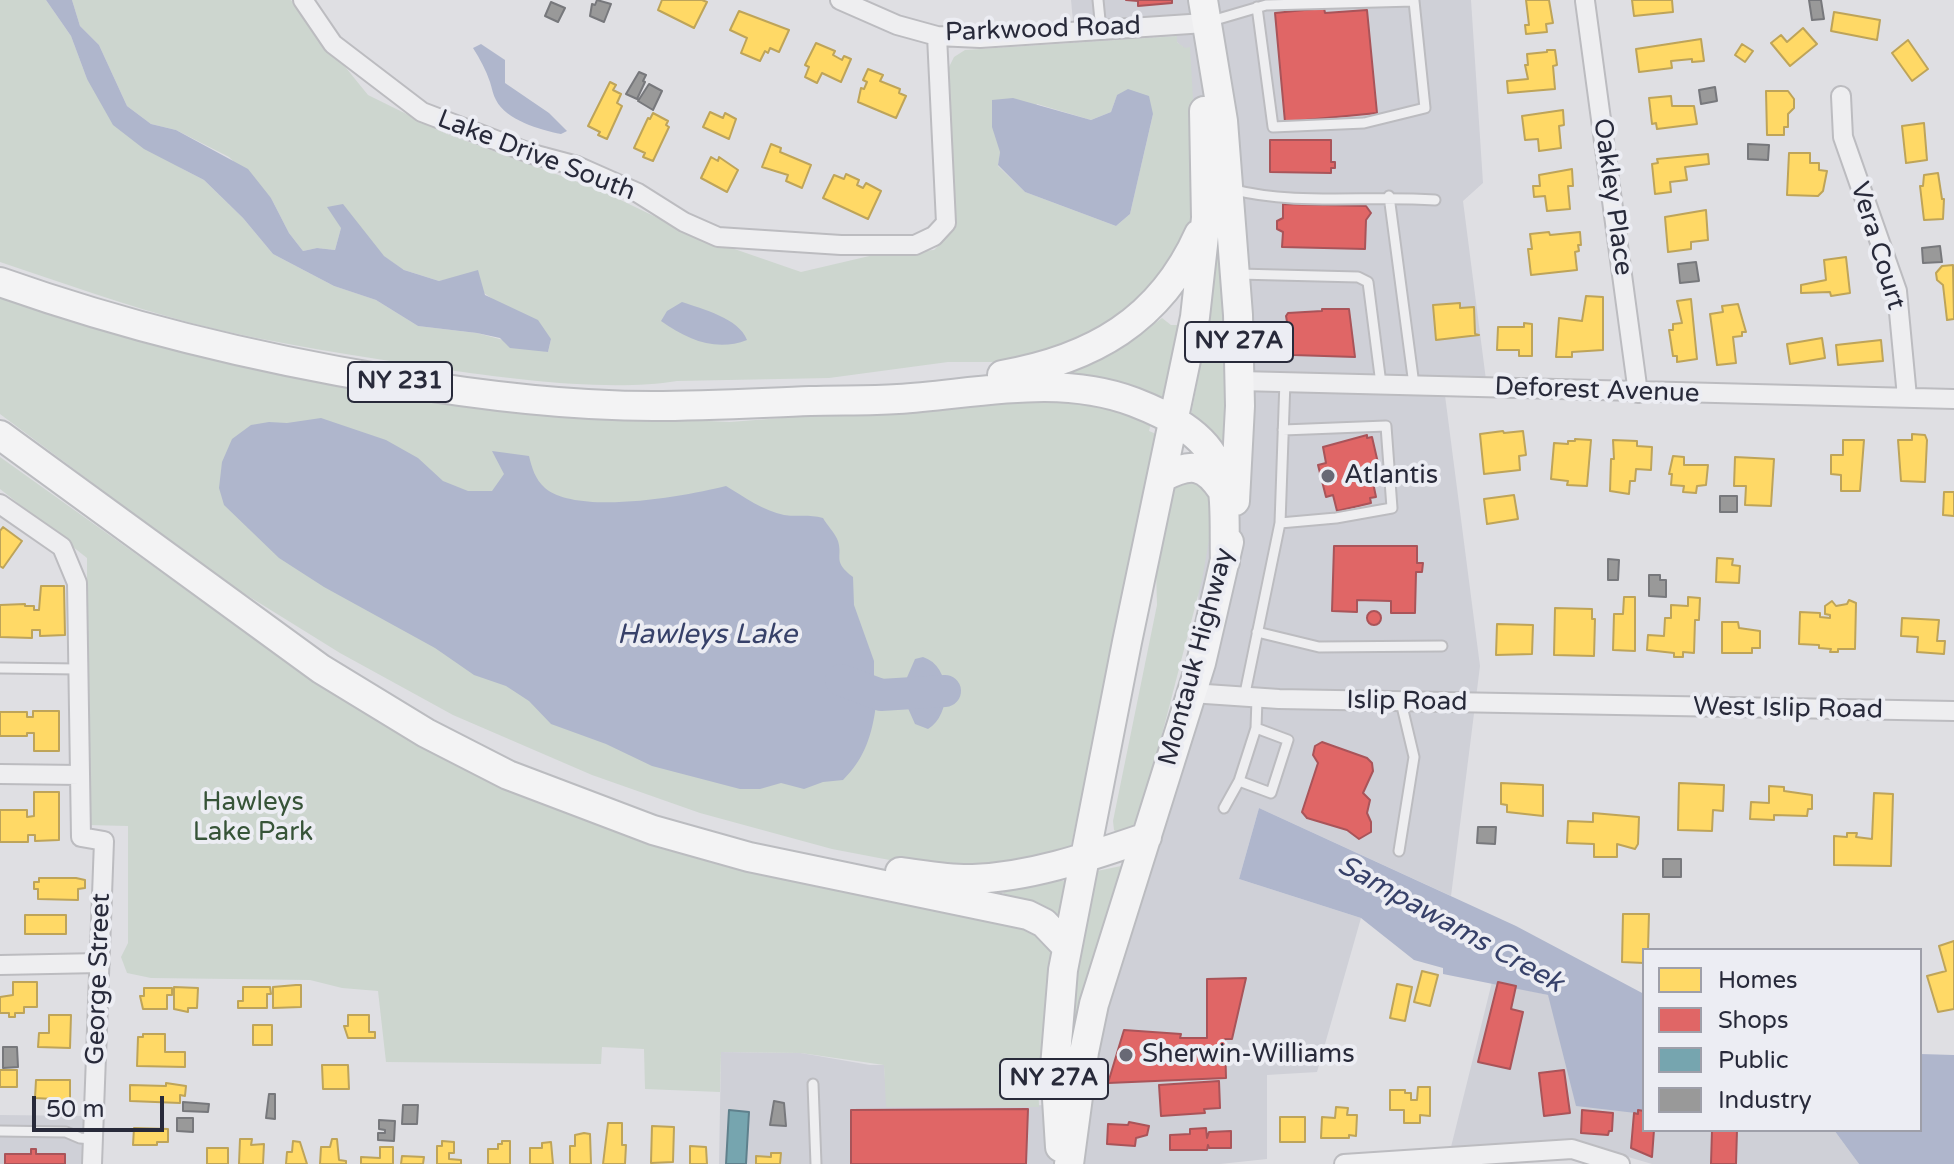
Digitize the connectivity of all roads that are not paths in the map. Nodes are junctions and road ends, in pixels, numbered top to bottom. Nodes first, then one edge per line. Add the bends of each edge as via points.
1 (303, 0) edge
2 (840, 0) edge
3 (1098, 0) edge
4 (1585, 1) edge
5 (1257, 7) junction
6 (1204, 11) edge
7 (1101, 30) junction
8 (937, 36) junction
9 (1841, 96) dead end
10 (1228, 188) junction
11 (1389, 196) junction
12 (1435, 200) dead end
13 (1206, 218) junction
14 (1235, 274) junction
15 (0, 282) edge
16 (1240, 381) junction
17 (1285, 381) junction
18 (1381, 384) junction
19 (1414, 385) junction
20 (1638, 393) junction
21 (1907, 397) junction
22 (1954, 399) edge
23 (811, 401) junction
24 (1175, 421) junction
25 (1283, 430) junction
26 (0, 435) edge
27 (1163, 477) junction
28 (1222, 490) junction
29 (0, 504) edge
30 (1280, 523) junction
31 (1225, 562) junction
32 (251, 618) junction
33 (1257, 632) junction
34 (1442, 646) dead end
35 (0, 668) edge
36 (78, 669) junction
37 (1191, 693) junction
38 (1250, 698) junction
39 (1401, 702) junction
40 (1622, 706) joint
41 (1954, 711) edge
42 (1256, 728) junction
43 (0, 774) edge
44 (80, 775) junction
45 (1239, 781) junction
46 (1224, 808) dead end
47 (1147, 837) junction
48 (1399, 851) dead end
49 (1084, 858) junction
50 (1067, 947) junction
51 (100, 963) junction
52 (0, 965) edge
53 (813, 1084) dead end
54 (0, 1131) edge
55 (93, 1139) junction
56 (1572, 1156) edge
57 (92, 1164) edge
58 (816, 1164) edge
59 (1063, 1164) edge
60 (1069, 1164) edge
61 (1344, 1164) edge
62 (1620, 1164) edge

1 - 8 street, Lake Drive South via 333,44 422,112 577,166 718,237 841,245 915,245 946,223
2 - 8 street, Parkwood Road
3 - 7 lane
4 - 20 street, Oakley Place
5 - 5 lane via 1414,1 1425,108 1364,123 1273,127
5 - 6 lane
6 - 7 street, Parkwood Road
6 - 10 main road, Montauk Highway / NY 27A via 1223,121
6 - 13 main road, NY 27A
7 - 8 street, Parkwood Road
9 - 21 street, Vera Court via 1843,137 1897,291
10 - 11 lane via 1271,198
10 - 14 main road, Montauk Highway / NY 27A
11 - 12 lane
11 - 19 lane
13 - 23 main road via 1187,259 1162,294 1128,326 1087,352 1016,372
13 - 24 main road, NY 27A via 1195,317
14 - 16 main road, Montauk Highway / NY 27A
14 - 18 lane via 1358,277 1368,282
15 - 23 main road, NY 231 via 219,347 460,391 616,405
16 - 17 street, Deforest Avenue
16 - 31 main road, Montauk Highway / NY 27A via 1238,467
17 - 18 street, Deforest Avenue
17 - 25 lane
18 - 19 street, Deforest Avenue
19 - 20 street, Deforest Avenue
20 - 21 street, Deforest Avenue
21 - 22 street, Deforest Avenue
23 - 24 main road via 1081,388 1126,399
24 - 27 main road, NY 27A
24 - 28 main road via 1208,449
25 - 30 lane
25 - 30 lane via 1386,426 1392,508
26 - 32 main road
27 - 28 main road via 1197,468
27 - 49 main road, NY 27A
28 - 31 main road
29 - 36 street via 62,547 77,583
30 - 33 lane
31 - 37 main road, Montauk Highway / NY 27A
32 - 49 main road via 378,691 503,752 619,798 753,840 877,868 956,879 1013,874
32 - 50 main road via 321,669 426,733 545,790 653,830 749,857 1028,915
33 - 34 lane via 1319,647
33 - 38 lane
35 - 36 lane
36 - 44 street
37 - 38 street, Islip Road
37 - 47 main road, Montauk Highway / NY 27A
38 - 39 street, Islip Road
38 - 42 lane
39 - 40 street, Islip Road
39 - 48 lane via 1414,757
40 - 41 street, West Islip Road
42 - 45 lane
42 - 45 lane via 1288,740 1271,793
43 - 44 street
44 - 51 street, George Street via 81,837 104,841
45 - 46 lane
47 - 49 main road
47 - 60 main road, Montauk Highway / NY 27A via 1096,996
49 - 50 main road, NY 27A
50 - 59 main road, NY 27A via 1055,1067
51 - 52 street
51 - 55 street, George Street
53 - 58 lane
54 - 55 lane via 66,1132
55 - 57 street, George Street
56 - 61 street
56 - 62 street

